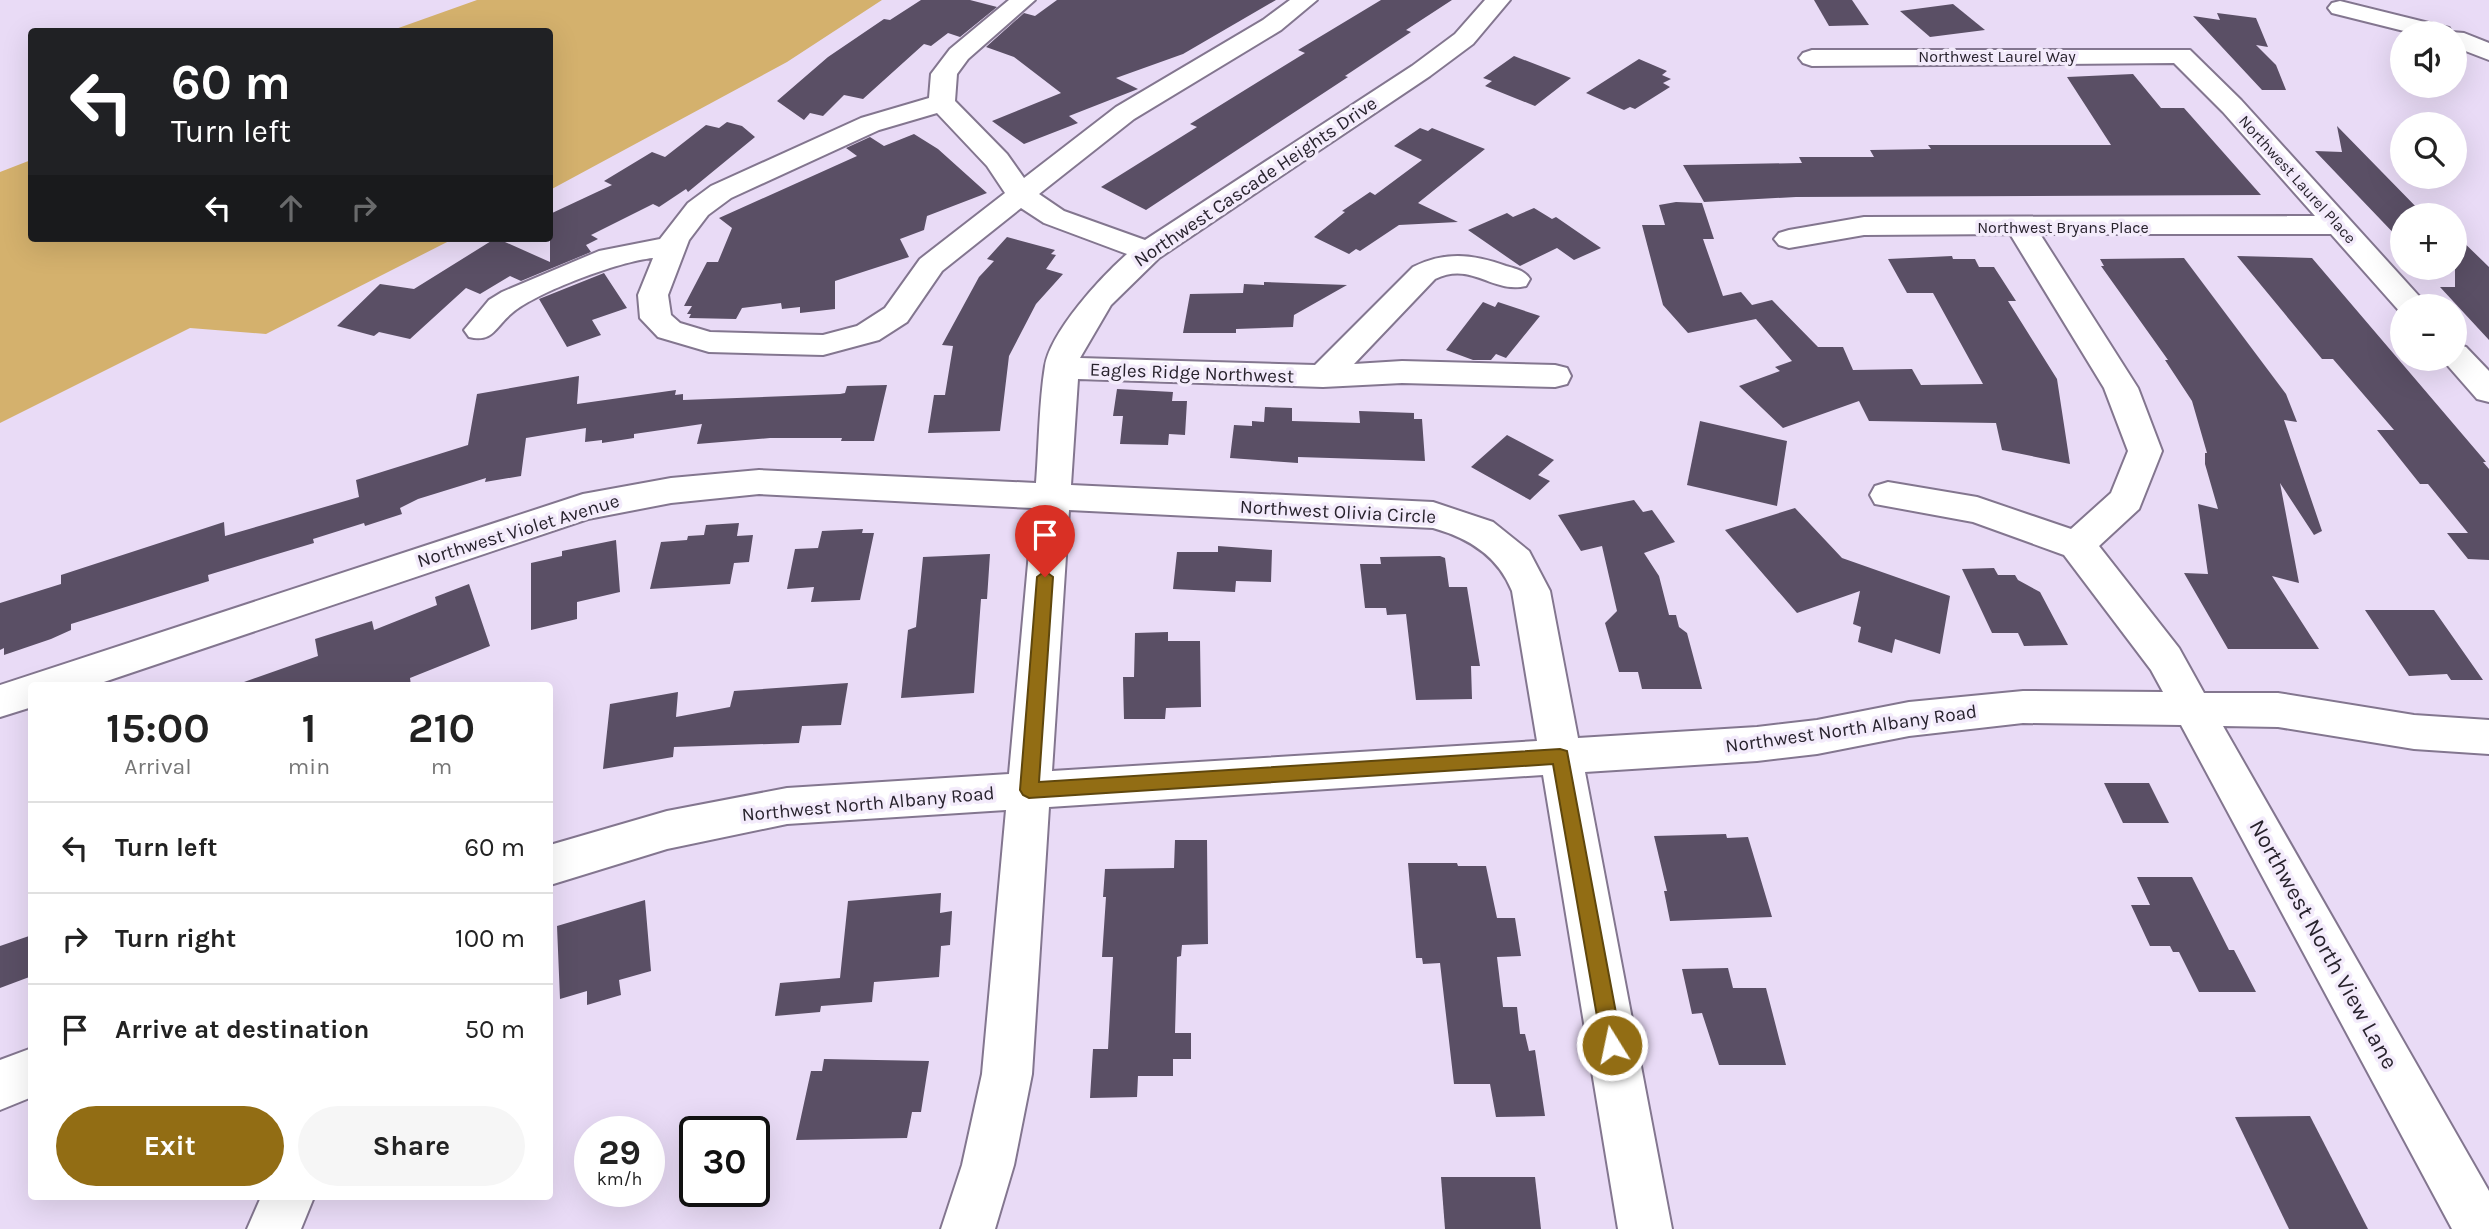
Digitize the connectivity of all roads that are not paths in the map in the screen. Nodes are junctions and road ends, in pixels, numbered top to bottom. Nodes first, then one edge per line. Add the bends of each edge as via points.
1 (1023, 0) edge
2 (1305, 0) edge
3 (1498, 0) edge
4 (2340, 8) dead end
5 (2392, 21) edge
6 (2467, 43) edge
7 (2489, 51) edge
8 (2181, 55) joint
9 (1812, 58) dead end
10 (942, 103) junction
11 (1022, 196) junction
12 (2339, 225) junction
13 (2021, 228) junction
14 (1789, 239) dead end
15 (671, 248) junction
16 (1146, 251) junction
17 (1515, 279) dead end
18 (2401, 294) edge
19 (480, 330) dead end
20 (2467, 367) edge
21 (1060, 368) junction
22 (1323, 376) junction
23 (1555, 376) dead end
24 (2489, 391) edge
25 (1888, 495) dead end
26 (1051, 497) junction
27 (2077, 545) junction
28 (56, 682) edge
29 (28, 691) edge
30 (0, 701) edge
31 (2193, 709) junction
32 (2489, 737) edge
33 (1560, 756) junction
34 (1029, 790) junction
35 (553, 864) edge
36 (28, 1074) edge
37 (0, 1084) edge
38 (287, 1200) edge
39 (274, 1229) edge
40 (968, 1229) edge
41 (1645, 1229) edge
42 (2481, 1229) edge

1 - 10 street via 959,54 944,74
2 - 11 street via 1272,25 1125,113
3 - 16 street, Northwest Cascade Heights Drive via 1464,39 1421,71
4 - 5 street
6 - 7 street
8 - 9 street, Northwest Laurel Way
8 - 12 street, Northwest Laurel Place
10 - 11 street via 997,160
10 - 15 street via 870,124 739,181 698,209
11 - 15 street via 932,265 896,315 868,333 823,345 709,342 669,330 656,317 653,295
11 - 16 street via 1054,218
12 - 13 street, Northwest Bryans Place
12 - 18 street, Northwest Laurel Place
13 - 14 street, Northwest Bryans Place via 1864,226
13 - 27 street via 2121,388 2146,451 2126,500
15 - 19 street via 635,248 586,267 513,299
16 - 21 street, Northwest Cascade Heights Drive via 1104,290 1072,337
17 - 22 street via 1468,263 1441,263 1424,274
20 - 24 street
21 - 22 street, Eagles Ridge Northwest
21 - 26 street, Northwest Cascade Heights Drive
22 - 23 street, Eagles Ridge Northwest via 1402,372
25 - 27 street via 1977,510
26 - 28 street, Northwest Violet Avenue via 759,482 643,493 530,524
26 - 33 street, Northwest Olivia Circle via 1433,514 1487,533 1510,551 1531,591
26 - 34 street, Northwest Cascade Heights Drive
27 - 31 street, Northwest North View Lane via 2165,659
29 - 30 street
31 - 32 street, Northwest North Albany Road via 2278,710 2414,732
31 - 33 street, Northwest North Albany Road via 2023,707 1909,719 1757,744
31 - 42 street, Northwest North View Lane
33 - 34 street, Northwest North Albany Road
33 - 41 street, Northwest Olivia Circle
34 - 35 street, Northwest North Albany Road via 787,806 704,819
34 - 40 street, Northwest Cascade Heights Drive via 1007,1074 988,1166
36 - 37 street
38 - 39 street

